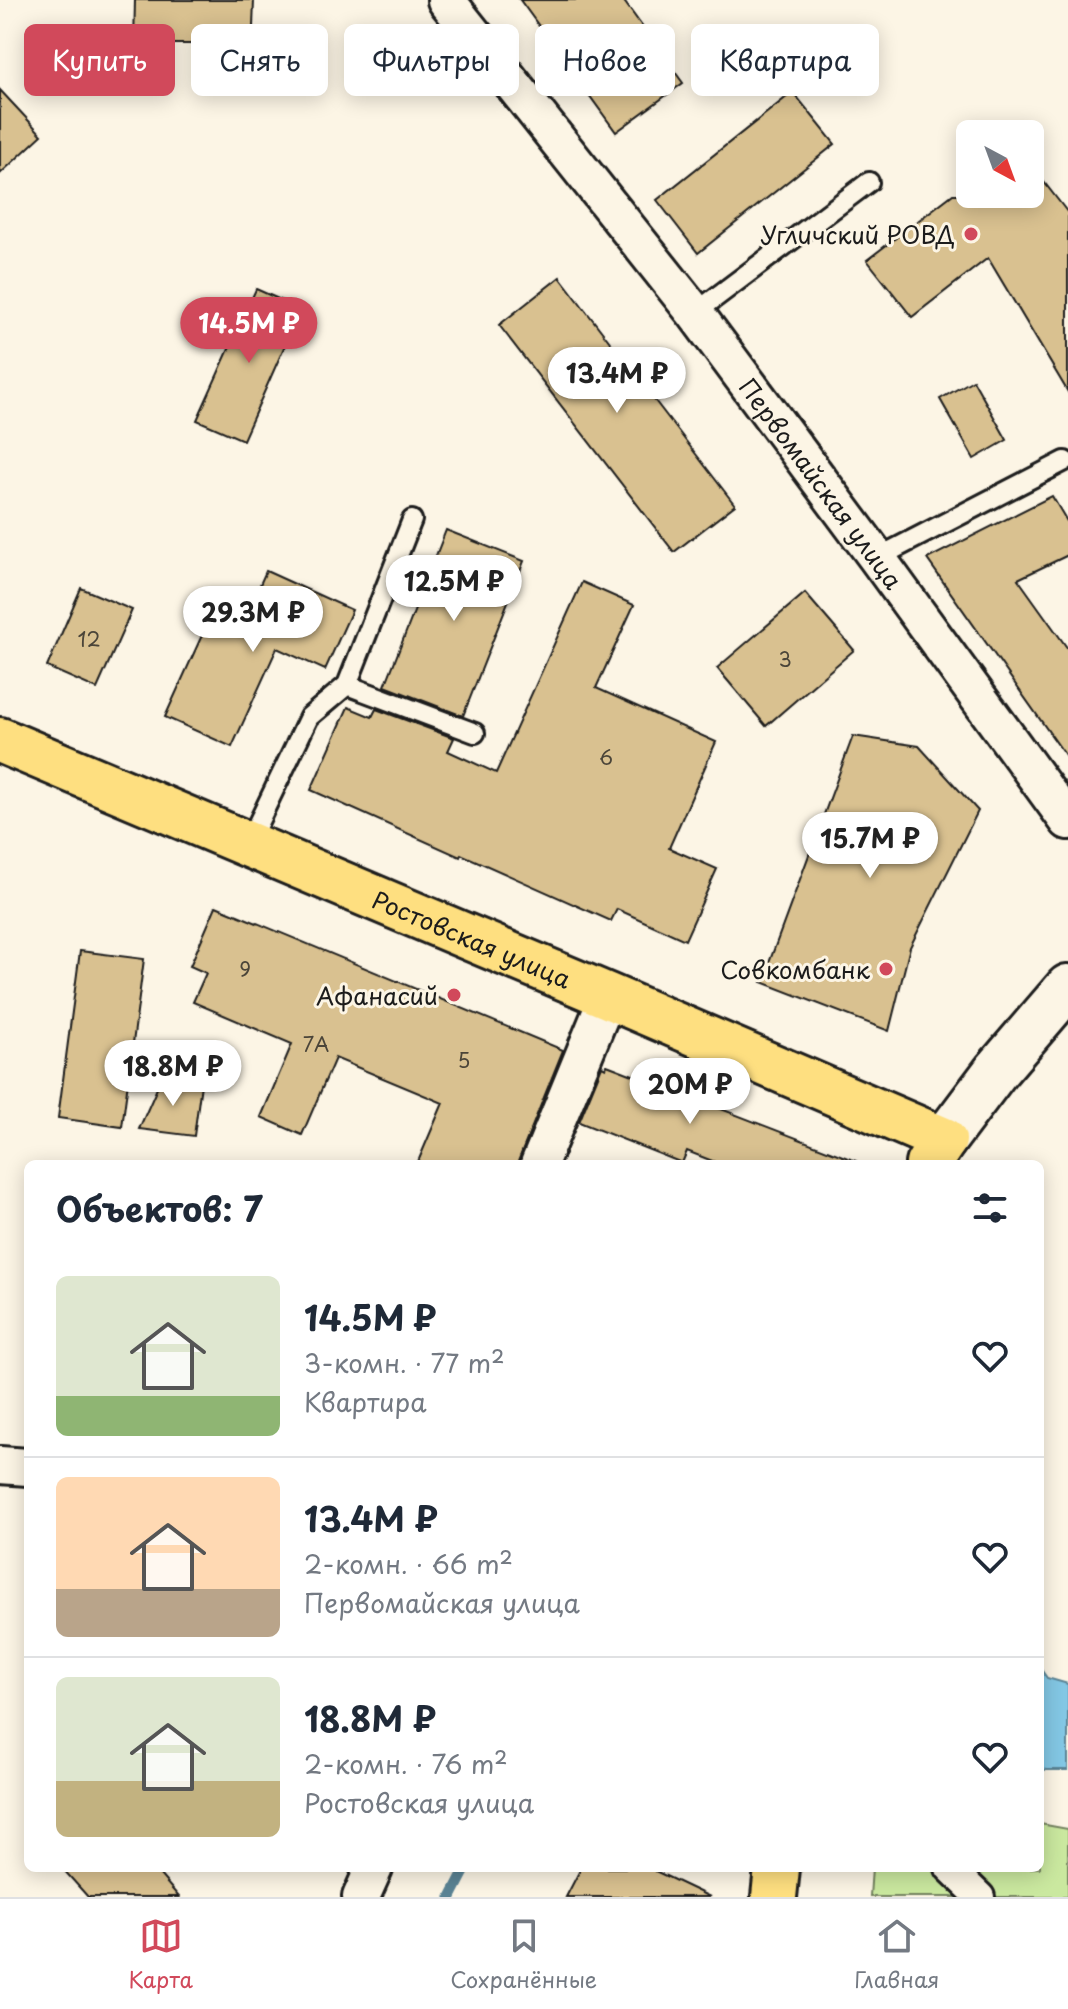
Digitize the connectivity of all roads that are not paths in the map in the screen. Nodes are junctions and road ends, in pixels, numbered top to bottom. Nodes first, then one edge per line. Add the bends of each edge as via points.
1 (446, 0) edge
2 (869, 182) dead end
3 (695, 313) junction
4 (1067, 463) edge
5 (412, 520) dead end
6 (877, 558) junction
7 (347, 685) junction
8 (475, 733) dead end
9 (0, 740) edge
10 (1068, 821) edge
11 (248, 844) junction
12 (1068, 987) edge
13 (608, 996) junction
14 (936, 1152) edge
15 (541, 1160) edge
16 (0, 1465) edge
17 (24, 1467) edge
18 (372, 1872) edge
19 (777, 1872) edge
20 (954, 1872) edge
21 (361, 1897) edge
22 (774, 1897) edge
23 (980, 1897) edge

1 - 3 street, Первомайская улица
2 - 3 lane
3 - 6 street, Первомайская улица
4 - 6 lane
5 - 7 lane
6 - 10 street, Первомайская улица
7 - 8 lane
7 - 11 lane via 309,717
9 - 11 main road, Ростовская улица
11 - 13 main road, Ростовская улица
12 - 14 street
13 - 14 main road, Ростовская улица
13 - 15 street
16 - 17 street
18 - 21 street
19 - 22 main road
20 - 23 street

